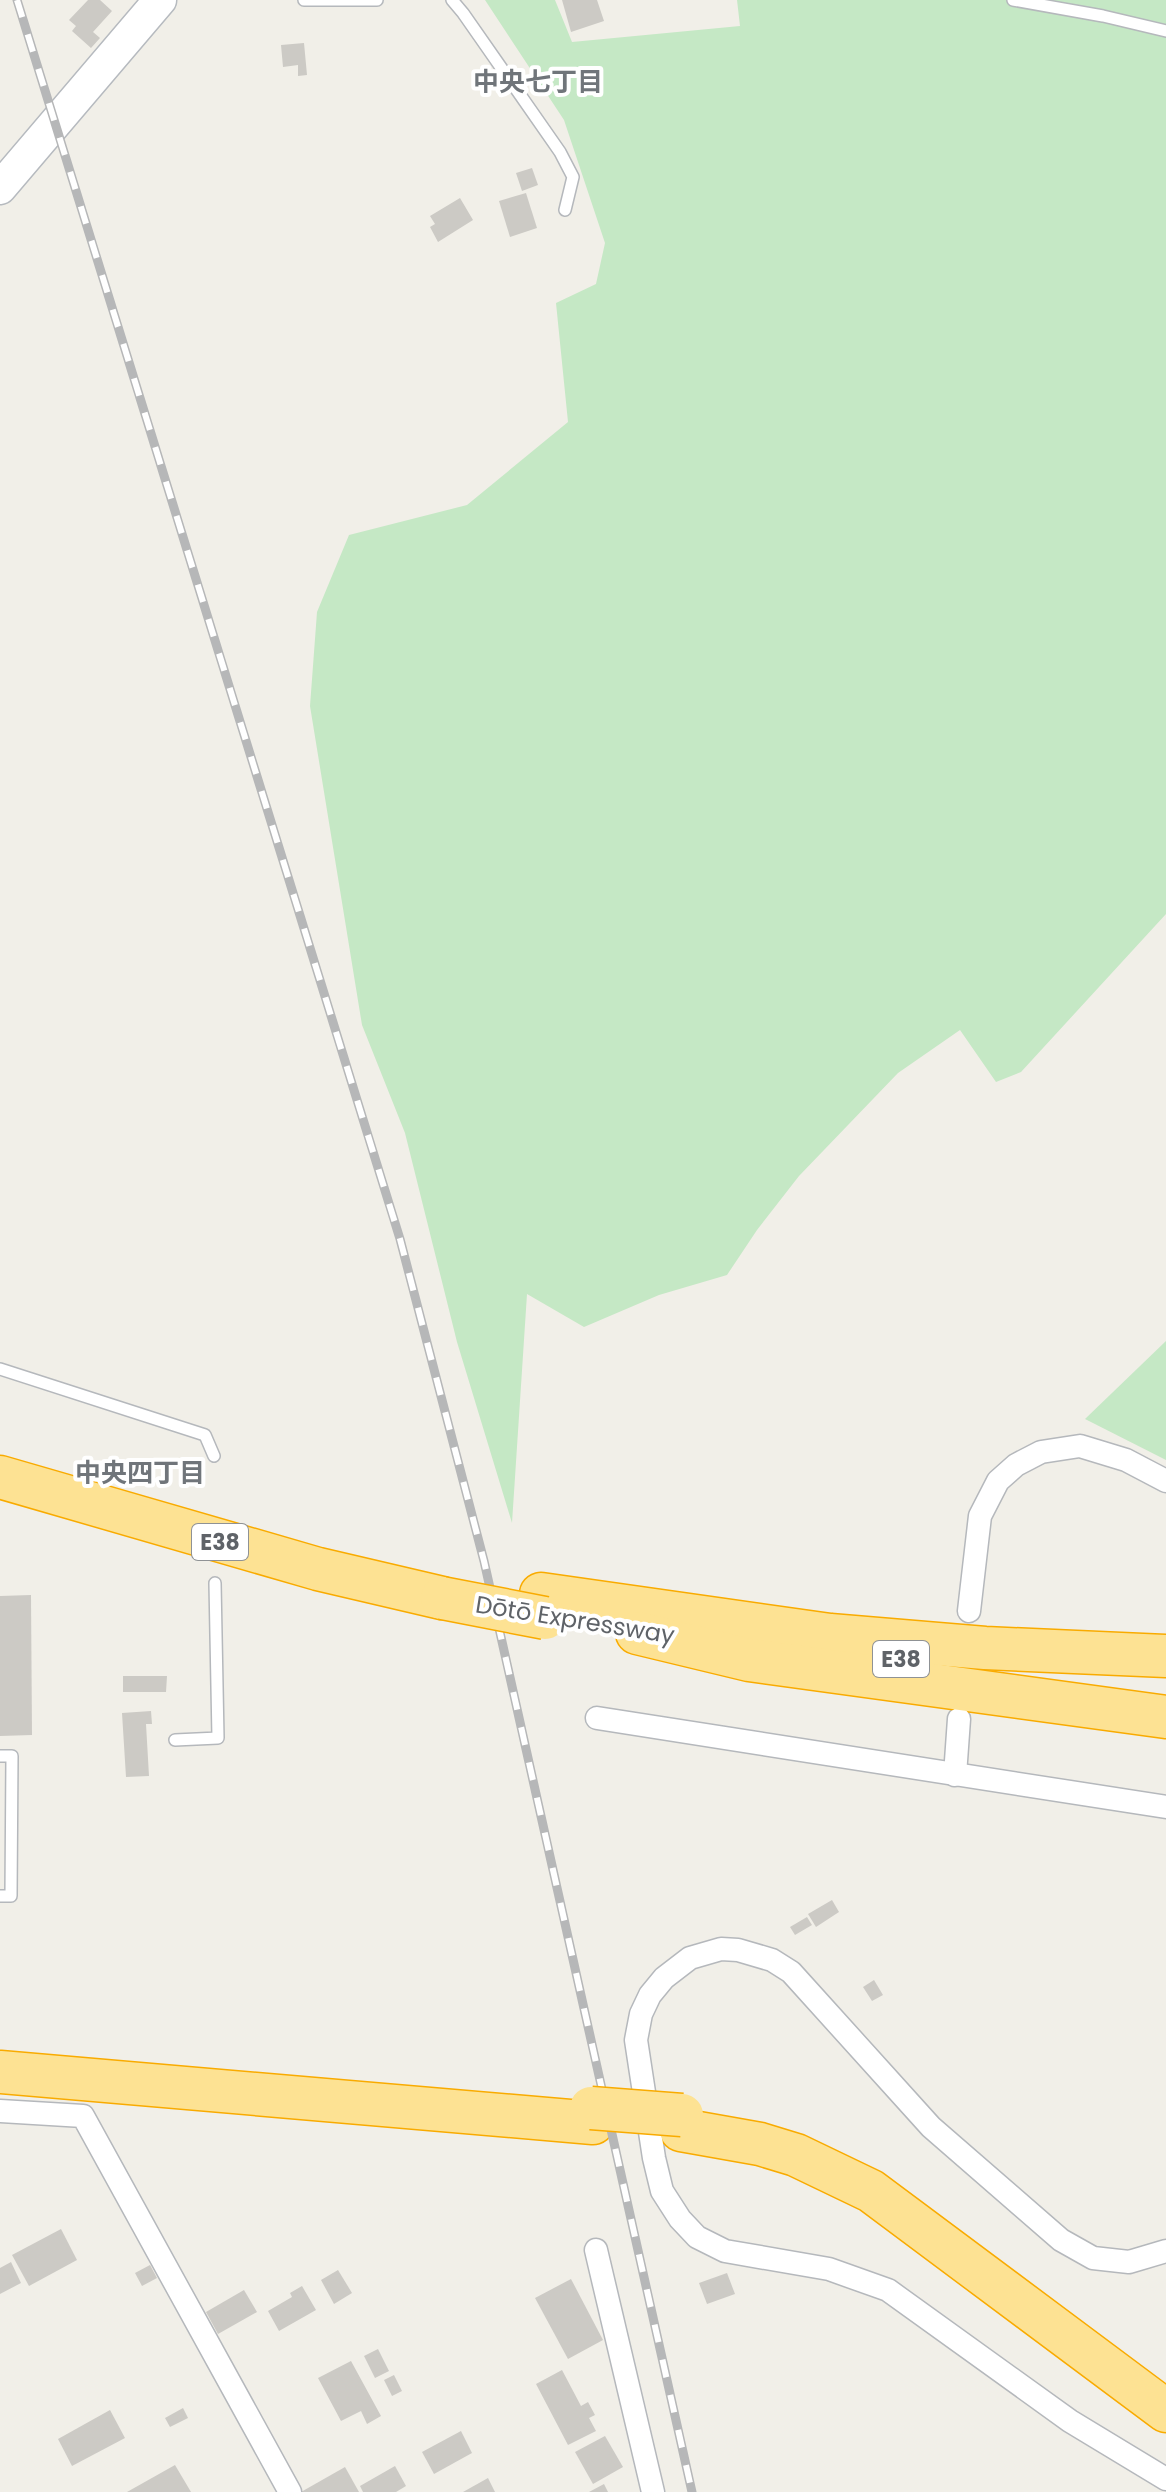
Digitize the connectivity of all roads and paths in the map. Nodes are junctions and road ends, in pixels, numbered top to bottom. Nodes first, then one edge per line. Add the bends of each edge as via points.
1 (160, 0) edge
2 (304, 0) edge
3 (377, 0) edge
4 (452, 0) edge
5 (1013, 0) edge
6 (1166, 31) edge
7 (0, 188) edge
8 (565, 210) dead end
9 (0, 1369) edge
10 (214, 1456) dead end
11 (0, 1460) edge
12 (0, 1477) edge
13 (1166, 1481) edge
14 (215, 1583) dead end
15 (440, 1586) junction
16 (543, 1606) junction
17 (969, 1611) dead end
18 (637, 1633) junction
19 (1166, 1633) edge
20 (830, 1635) junction
21 (1166, 1656) edge
22 (1166, 1672) edge
23 (1166, 1717) edge
24 (597, 1718) dead end
25 (959, 1719) dead end
26 (175, 1740) dead end
27 (0, 1756) edge
28 (955, 1775) junction
29 (1166, 1807) edge
30 (6, 1827) edge
31 (0, 1896) edge
32 (0, 2060) edge
33 (0, 2072) edge
34 (0, 2111) edge
35 (592, 2115) junction
36 (682, 2122) junction
37 (596, 2250) dead end
38 (1166, 2251) edge
39 (1166, 2392) edge
40 (1166, 2411) edge
41 (1166, 2479) edge
42 (290, 2492) edge
43 (653, 2492) edge

1 - 7 street
2 - 3 lane
4 - 8 lane via 560,152 573,177
5 - 6 lane
9 - 10 lane via 205,1435
11 - 15 highway, Dōtō Expressway / E38
12 - 15 highway, Dōtō Expressway / E38 via 304,1565
13 - 17 street via 1126,1460 1080,1446 1041,1452 1016,1465 998,1481 980,1516
14 - 26 lane via 218,1738
15 - 16 highway, Dōtō Expressway / E38, bridge
16 - 18 highway, Dōtō Expressway / E38
16 - 20 highway, Dōtō Expressway / E38
18 - 22 highway, Dōtō Expressway / E38 via 830,1654
18 - 23 highway via 749,1660
19 - 20 highway
20 - 21 highway, Dōtō Expressway / E38
24 - 28 street
25 - 28 street
27 - 30 lane via 12,1756
28 - 29 street
30 - 31 lane via 11,1896
32 - 35 highway
33 - 35 highway
34 - 42 street via 83,2116
35 - 36 highway
36 - 39 highway via 763,2127 802,2140 880,2181
36 - 40 highway via 796,2155 871,2191
37 - 43 street
38 - 41 street via 1129,2262 1093,2258 1061,2240 931,2127 791,1972 772,1960 721,1949 690,1958 664,1978 641,2014 636,2040 662,2191 697,2237 725,2251 829,2269 888,2290 1070,2421

